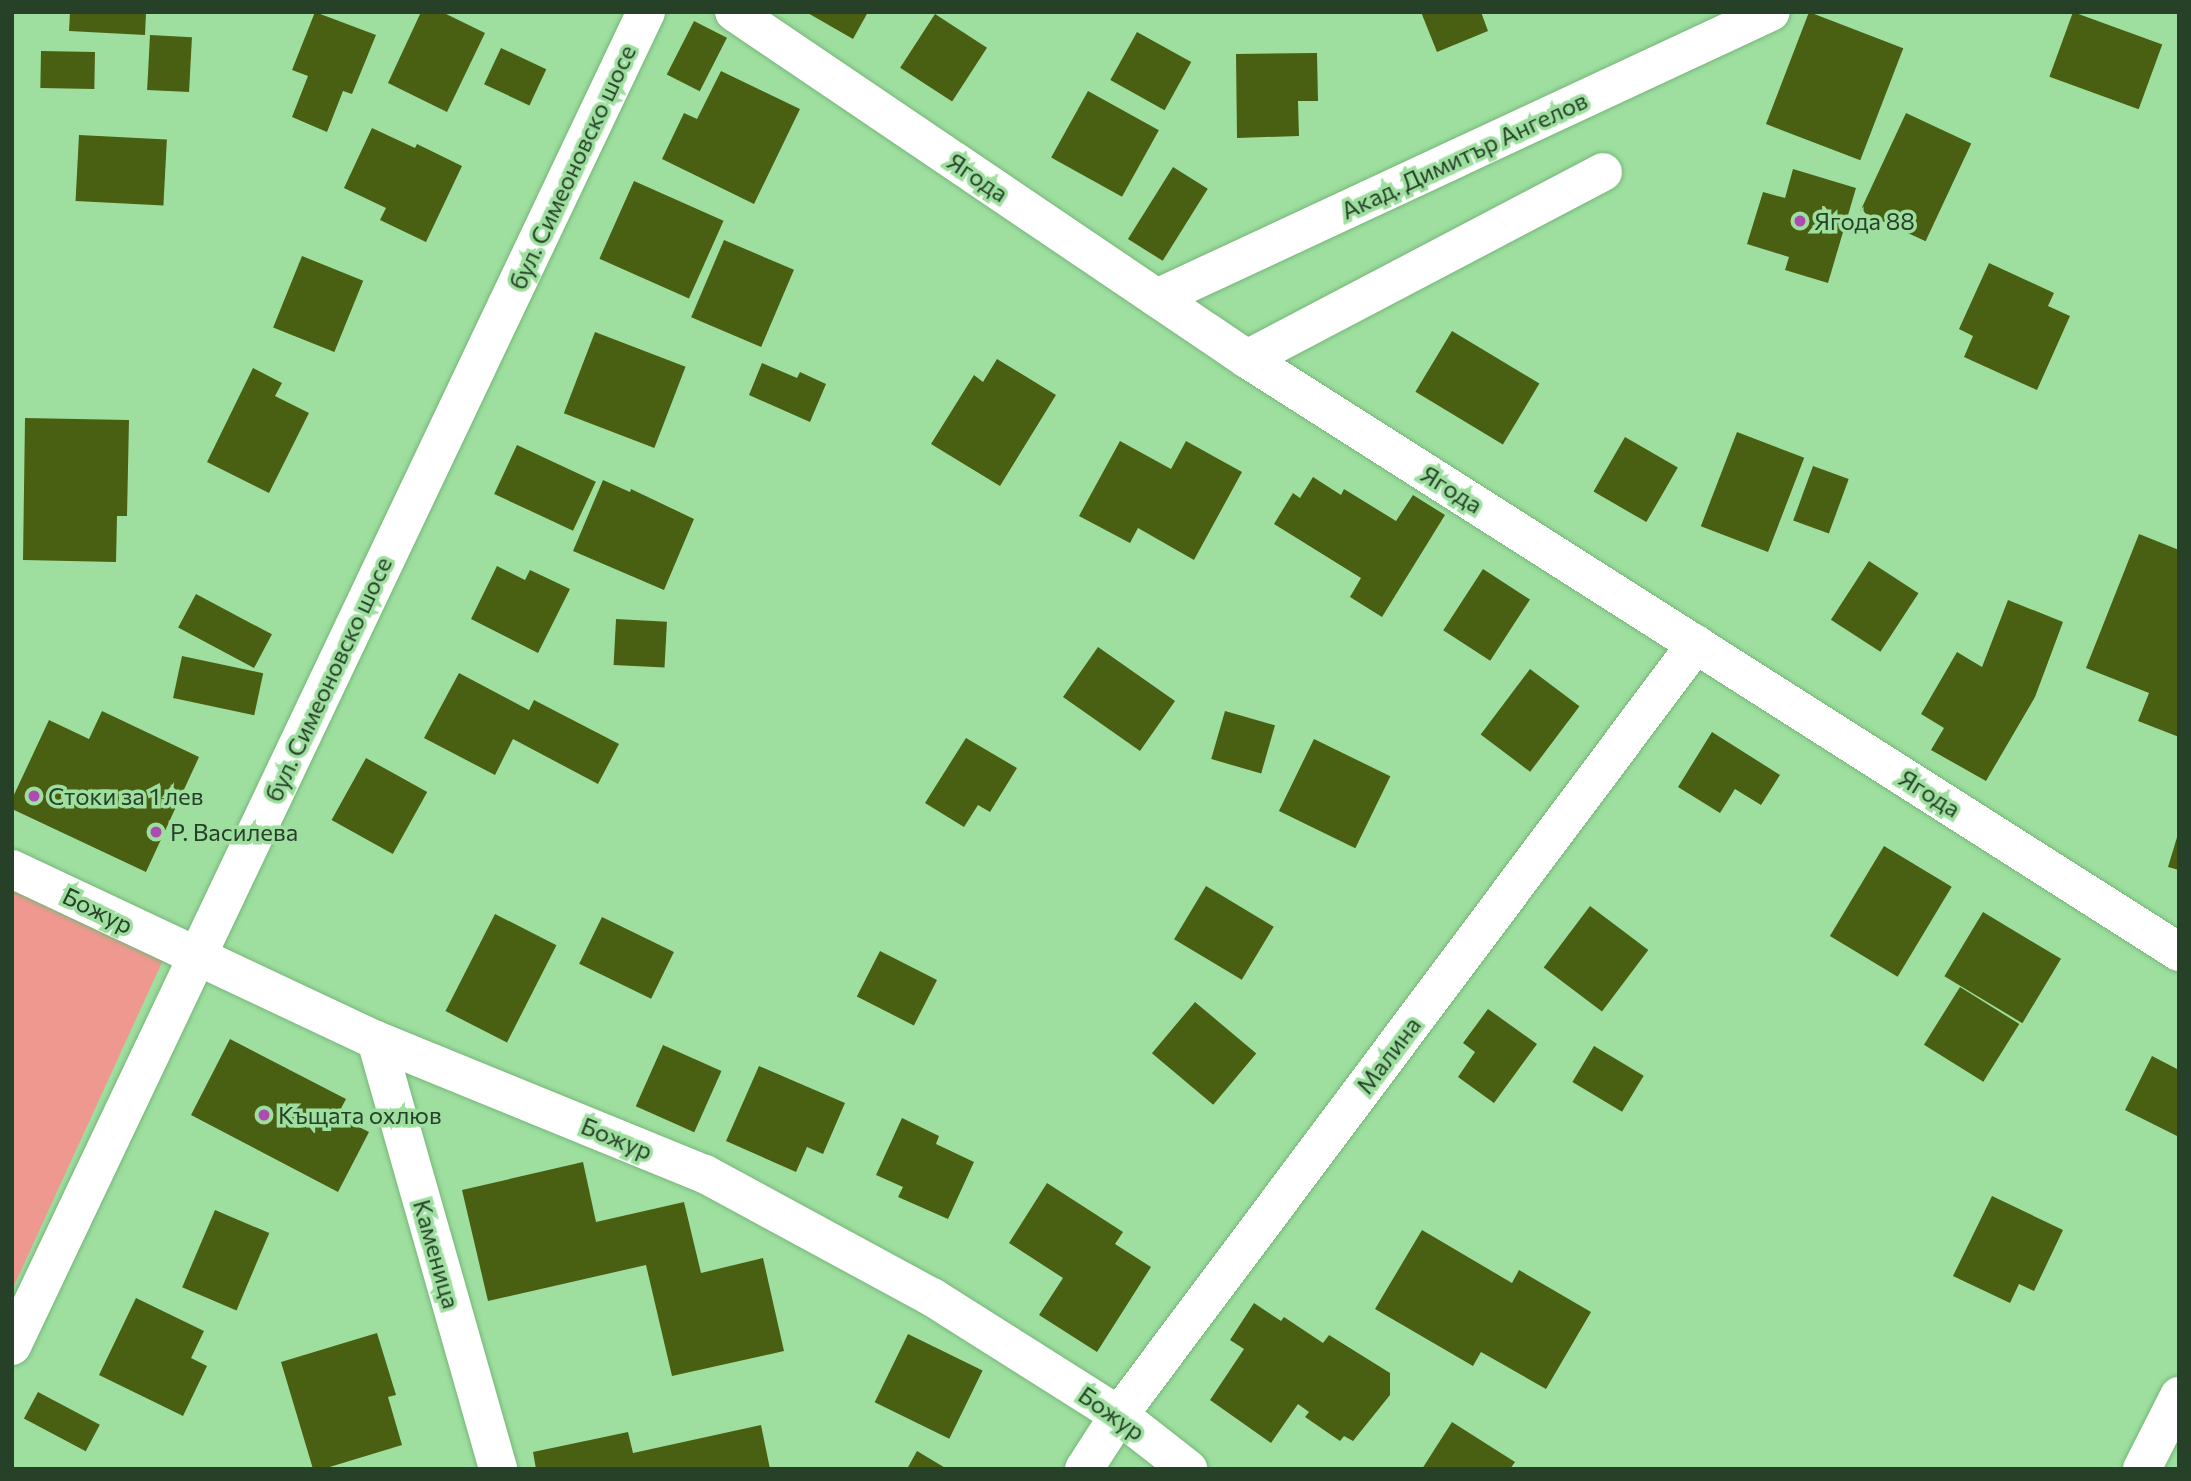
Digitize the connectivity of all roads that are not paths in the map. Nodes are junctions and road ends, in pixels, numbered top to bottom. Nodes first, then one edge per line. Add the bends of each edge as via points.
1 (646, 12) edge
2 (734, 12) edge
3 (1771, 12) edge
4 (1603, 172) dead end
5 (1157, 298) junction
6 (1247, 359) junction
7 (1696, 644) junction
8 (12, 869) edge
9 (2179, 951) edge
10 (196, 957) junction
11 (376, 1040) junction
12 (12, 1346) edge
13 (2179, 1396) edge
14 (1119, 1415) junction
15 (498, 1469) edge
16 (1084, 1469) edge
17 (1188, 1469) edge
18 (2142, 1469) edge

1 - 10 street, бул. Симеоновско шосе
2 - 5 street, Ягода
3 - 5 street, Акад. Димитър Ангелов
4 - 6 street
5 - 6 street, Ягода
6 - 7 street, Ягода
7 - 9 street, Ягода
7 - 14 street, Малина
8 - 10 street, Божур
10 - 11 street, Божур
10 - 12 street, бул. Симеоновско шосе
11 - 14 street, Божур via 705,1174 932,1297
11 - 15 street, Каменица
13 - 18 street
14 - 16 street, Малина
14 - 17 street, Божур

